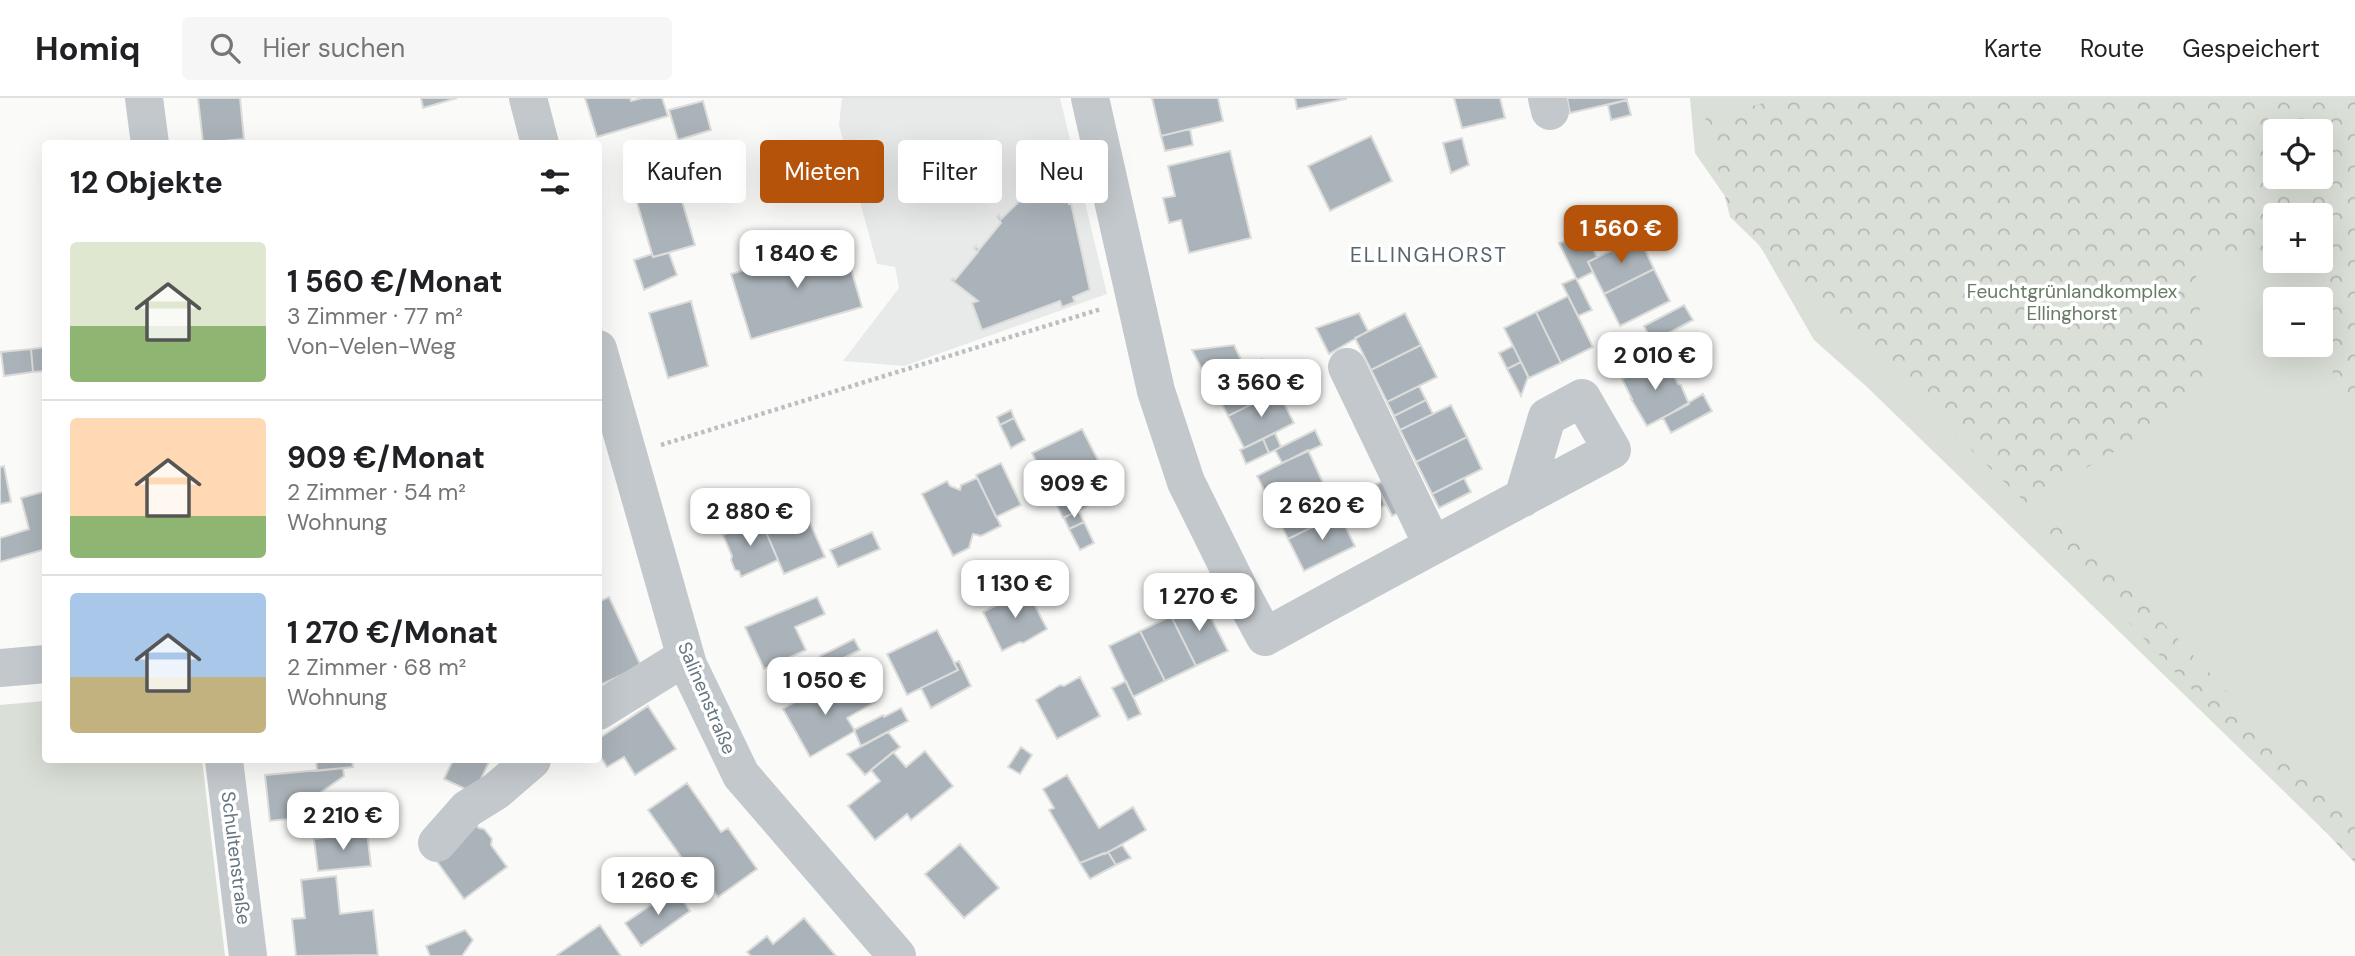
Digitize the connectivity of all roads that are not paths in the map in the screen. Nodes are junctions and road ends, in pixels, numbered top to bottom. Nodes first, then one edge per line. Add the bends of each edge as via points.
1 (144, 98) edge
2 (527, 98) edge
3 (1090, 98) edge
4 (149, 140) edge
5 (539, 140) edge
6 (602, 363) edge
7 (1347, 367) dead end
8 (1523, 498) dead end
9 (1432, 544) junction
10 (685, 657) junction
11 (42, 664) edge
12 (0, 668) edge
13 (602, 708) edge
14 (224, 763) edge
15 (529, 763) edge
16 (437, 843) dead end
17 (248, 956) edge
18 (897, 956) edge

1 - 4 street
2 - 5 street
3 - 9 street via 1156,391 1186,482 1265,636
6 - 10 street, Salinenstraße
7 - 9 street
8 - 9 street
10 - 13 street
10 - 18 street, Salinenstraße via 741,775
11 - 12 street
14 - 17 street, Schultenstraße
15 - 16 street via 467,809

